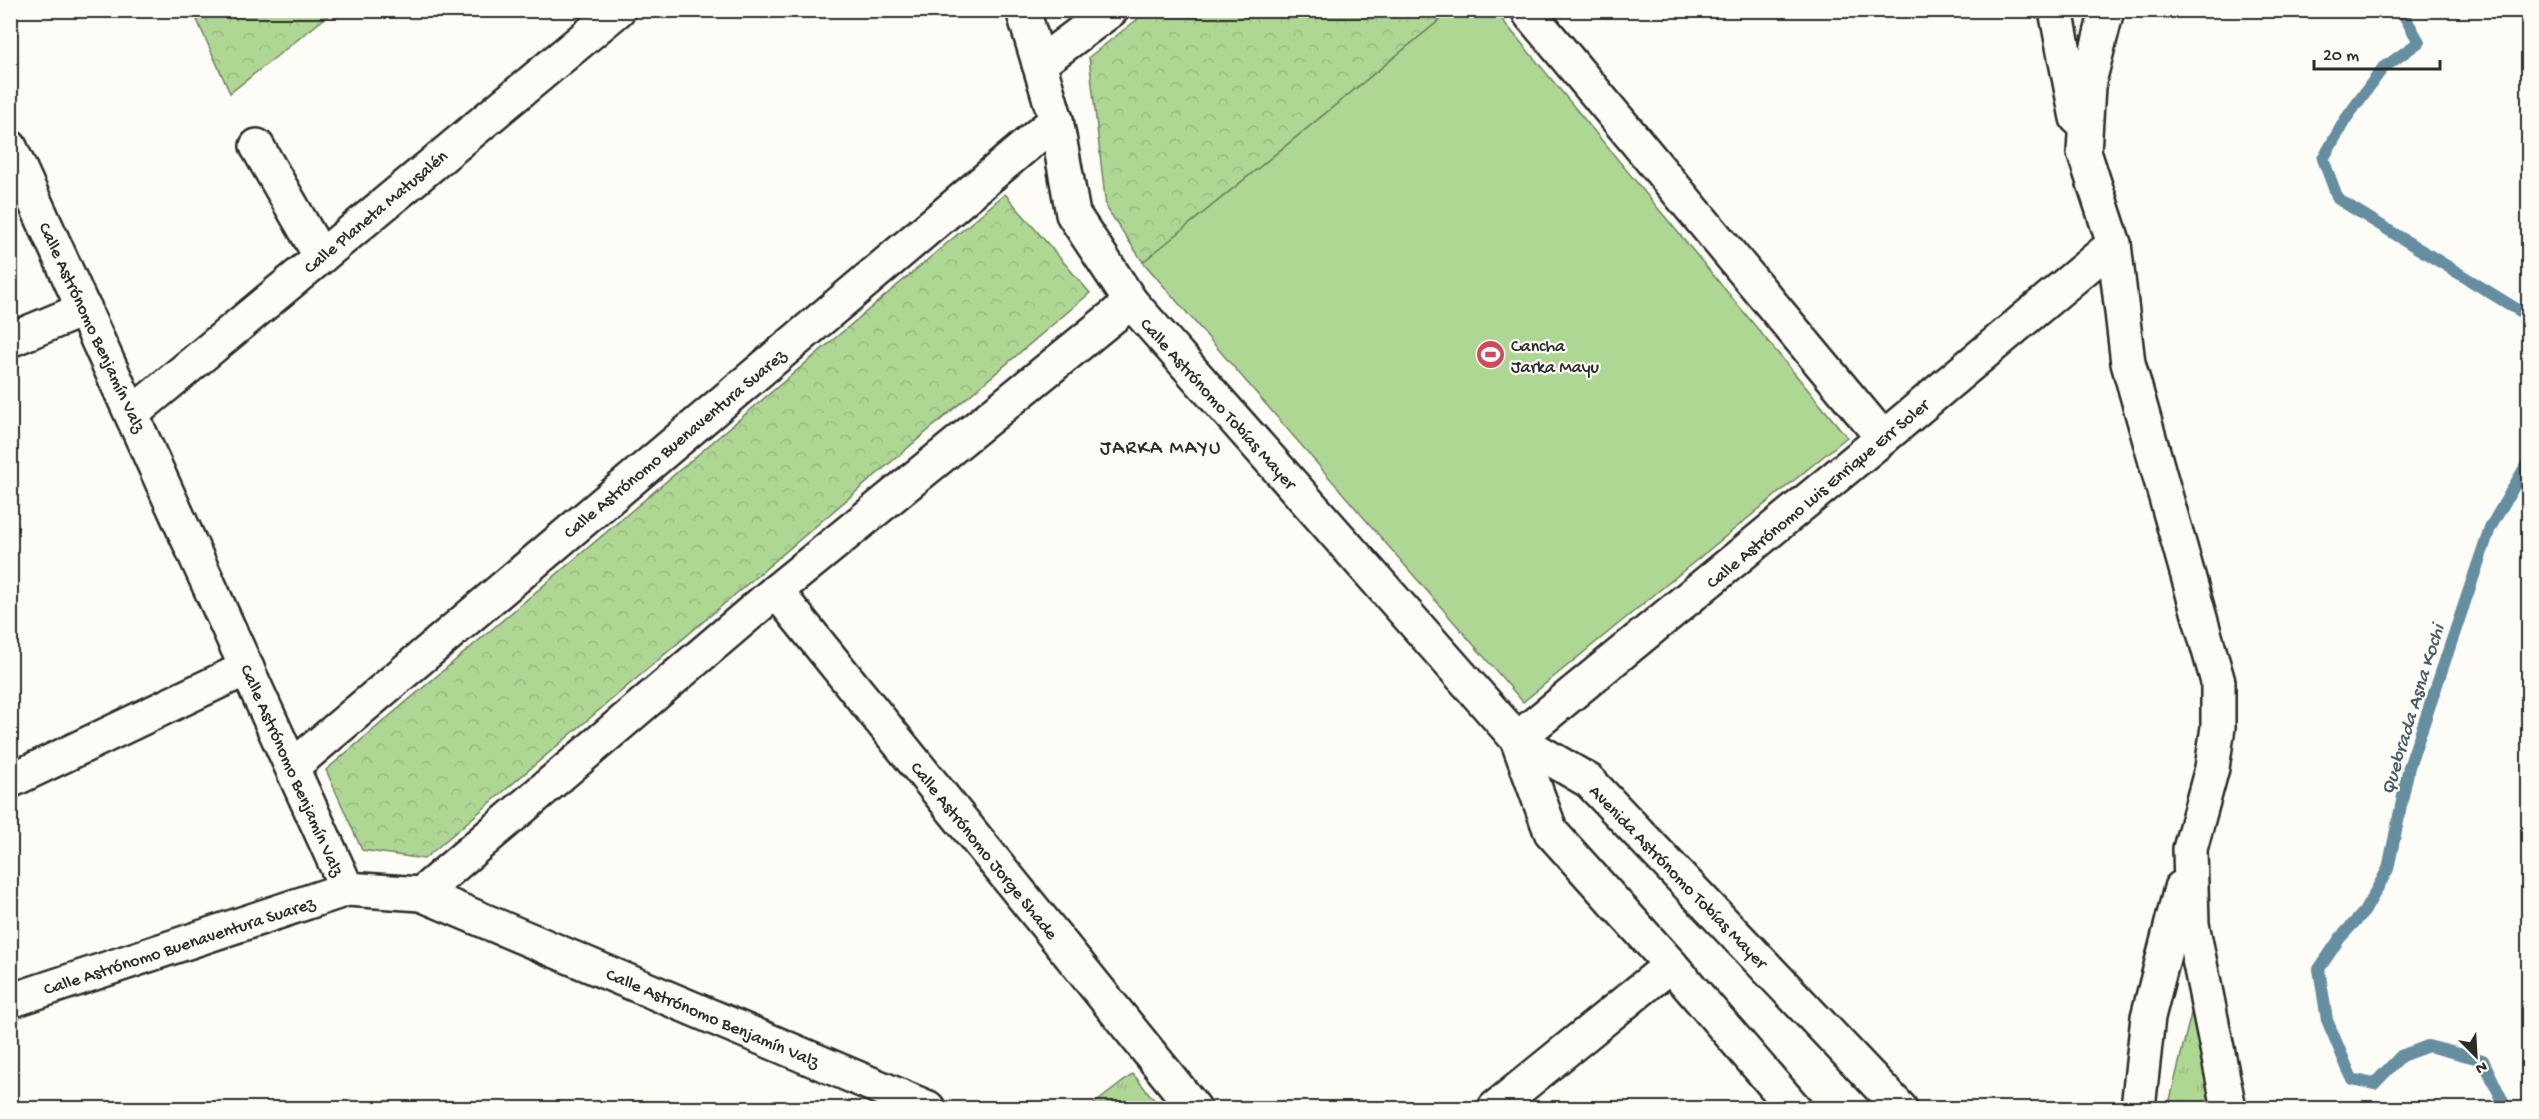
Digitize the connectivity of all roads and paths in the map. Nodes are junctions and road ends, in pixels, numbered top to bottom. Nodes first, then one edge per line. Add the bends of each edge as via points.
1 (618, 10) edge
2 (1023, 10) edge
3 (1111, 10) edge
4 (2056, 10) edge
5 (2107, 10) edge
6 (1532, 12) edge
7 (1039, 64) junction
8 (1056, 120) junction
9 (256, 146) dead end
10 (10, 147) edge
11 (2084, 152) junction
12 (2114, 244) junction
13 (321, 256) junction
14 (1131, 302) junction
15 (86, 309) junction
16 (10, 340) edge
17 (133, 413) junction
18 (1883, 438) junction
19 (776, 591) junction
20 (247, 668) junction
21 (1517, 739) junction
22 (292, 767) junction
23 (10, 781) edge
24 (2190, 849) junction
25 (347, 889) junction
26 (421, 894) junction
27 (1671, 965) junction
28 (10, 1001) edge
29 (928, 1108) edge
30 (1194, 1108) edge
31 (1495, 1108) edge
32 (1794, 1108) edge
33 (1900, 1108) edge
34 (2138, 1108) edge
35 (2229, 1108) edge

1 - 13 street, Calle Planeta Matusalén
2 - 7 street, Calle Astrónomo Tobías Mayer
3 - 7 street
4 - 11 street
5 - 11 street via 2088,86
6 - 18 street
7 - 8 street, Calle Astrónomo Tobías Mayer
8 - 14 street, Calle Astrónomo Tobías Mayer via 1073,214
8 - 22 street, Calle Astrónomo Buenaventura Suarez
9 - 13 street
10 - 15 street, Calle Astrónomo Benjamín Valz
11 - 12 street
12 - 18 street, Calle Astrónomo Luis Enrique Err Soler
12 - 24 street via 2128,363 2218,682 2218,727 2212,768
13 - 17 street, Calle Planeta Matusalén
14 - 19 street
14 - 21 street, Calle Astrónomo Tobías Mayer
15 - 16 street
15 - 17 street, Calle Astrónomo Benjamín Valz
17 - 20 street, Calle Astrónomo Benjamín Valz
18 - 21 street, Calle Astrónomo Luis Enrique Err Soler
19 - 26 street
19 - 30 street, Calle Astrónomo Jorge Shade
20 - 22 street, Calle Astrónomo Benjamín Valz
20 - 23 street
21 - 27 street via 1551,832
21 - 33 street, Avenida Astrónomo Tobías Mayer via 1589,781
22 - 25 street, Calle Astrónomo Benjamín Valz
24 - 34 street via 2148,1017
24 - 35 street via 2192,924
25 - 26 street, Calle Astrónomo Benjamín Valz
25 - 28 street, Calle Astrónomo Buenaventura Suarez
26 - 29 street, Calle Astrónomo Benjamín Valz
27 - 31 street
27 - 32 street

